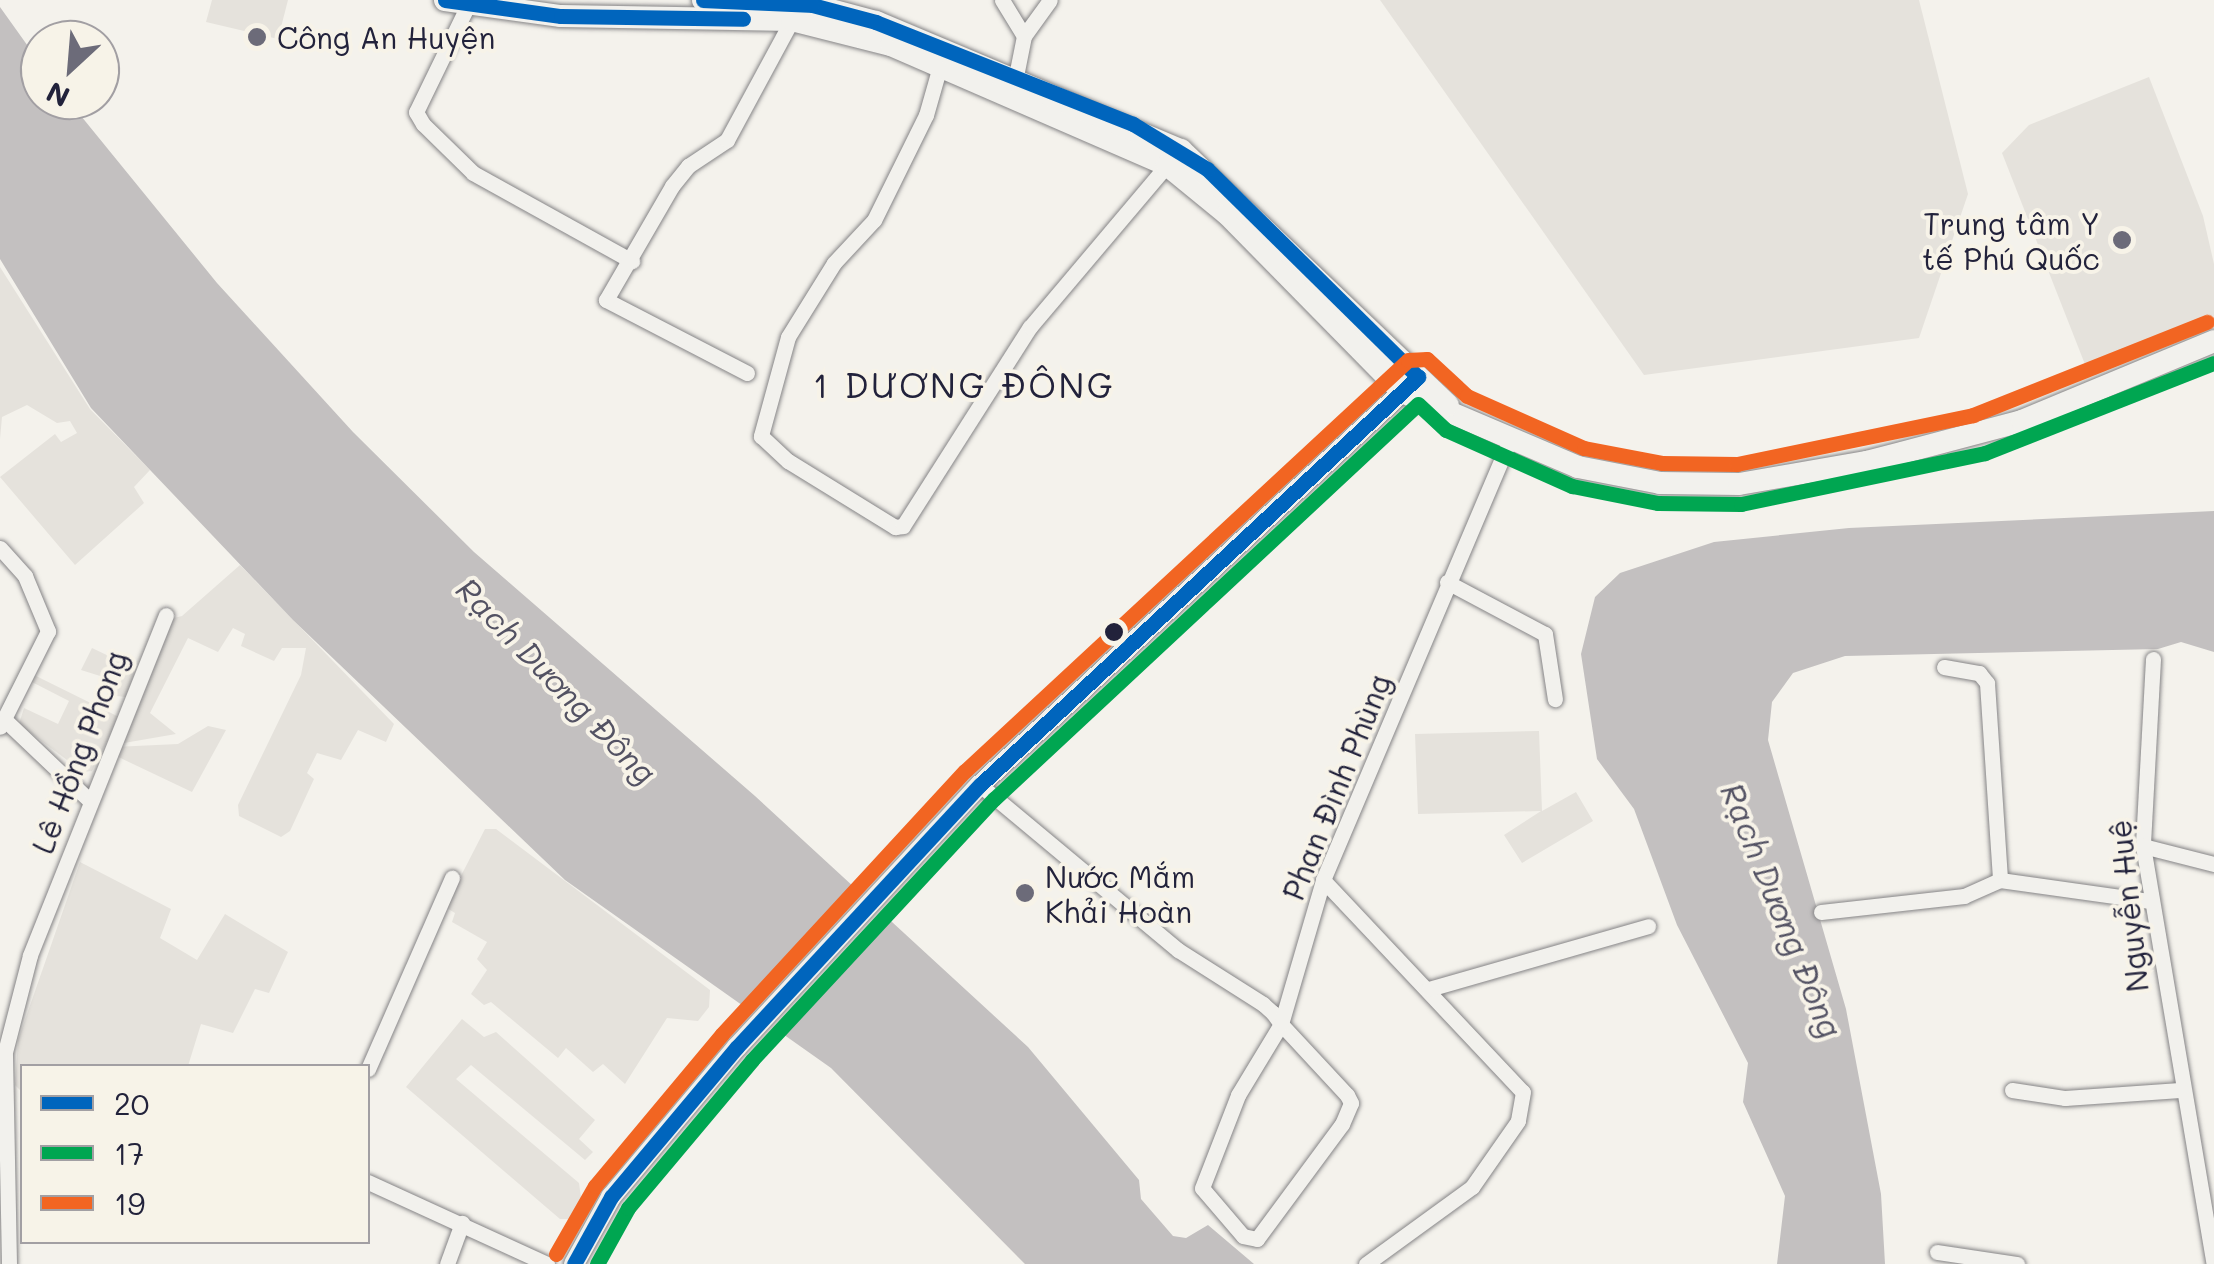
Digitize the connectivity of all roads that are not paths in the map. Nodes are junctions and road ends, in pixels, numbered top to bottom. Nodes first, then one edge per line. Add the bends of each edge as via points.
1 (703, 0) edge
2 (1002, 0) edge
3 (1050, 0) edge
4 (460, 2) edge
5 (864, 9) edge
6 (793, 12) junction
7 (1024, 36) junction
8 (944, 56) junction
9 (1016, 76) junction
10 (1174, 157) junction
11 (632, 261) junction
12 (2214, 341) edge
13 (747, 374) dead end
14 (1410, 385) junction
15 (1511, 438) junction
16 (0, 548) edge
17 (1447, 582) junction
18 (166, 615) dead end
19 (2153, 659) dead end
20 (1944, 667) dead end
21 (0, 684) edge
22 (12, 698) junction
23 (1555, 698) dead end
24 (3, 724) edge
25 (980, 785) junction
26 (88, 800) junction
27 (2143, 846) junction
28 (2214, 864) edge
29 (452, 878) dead end
30 (1323, 880) junction
31 (2000, 880) junction
32 (2149, 901) junction
33 (1821, 912) dead end
34 (1648, 926) dead end
35 (1429, 989) junction
36 (1281, 1024) junction
37 (370, 1064) edge
38 (2012, 1090) dead end
39 (2180, 1090) junction
40 (1, 1103) edge
41 (370, 1183) edge
42 (462, 1222) junction
43 (1938, 1252) dead end
44 (9, 1264) edge
45 (446, 1264) edge
46 (547, 1264) edge
47 (574, 1264) edge
48 (1366, 1264) edge
49 (2017, 1264) edge
50 (2214, 1264) edge

1 - 6 main road
2 - 7 street
3 - 7 street
4 - 6 main road via 561,16
4 - 11 street via 416,112 472,173
5 - 6 main road
5 - 8 main road
6 - 8 main road
6 - 11 street via 727,140 688,166 672,186
7 - 9 street
8 - 9 main road
8 - 10 main road
8 - 10 street via 926,115 874,220 834,263 788,337 761,436 788,461 896,528 1030,328
9 - 10 main road
10 - 14 main road
11 - 13 street via 608,306
12 - 15 main road via 1994,430 1759,483 1644,480 1578,467
14 - 15 main road
14 - 25 main road
15 - 17 street, Phan Đình Phùng
16 - 22 street via 25,576 48,631
17 - 23 street via 1545,634
17 - 30 street, Phan Đình Phùng
18 - 26 street, Lê Hồng Phong
19 - 27 street, Nguyễn Huệ
20 - 31 street via 1979,673 1987,683
21 - 22 street
22 - 24 street
24 - 26 street
25 - 36 street via 1178,950 1263,1004
25 - 47 main road via 610,1197
26 - 40 street, Lê Hồng Phong via 26,970 5,1052
27 - 28 street
27 - 32 street, Nguyễn Huệ
29 - 37 street
30 - 35 street
30 - 36 street, Phan Đình Phùng
31 - 32 street
31 - 33 street via 1942,900
32 - 39 street, Nguyễn Huệ
34 - 35 street
35 - 48 street via 1520,1085 1523,1110 1472,1187
36 - 36 street, Phan Đình Phùng via 1238,1095 1202,1188 1252,1240 1351,1103
38 - 39 street via 2098,1098
39 - 50 street, Nguyễn Huệ
40 - 44 street, Lê Hồng Phong
41 - 42 street
42 - 45 street
42 - 46 street
43 - 49 street

